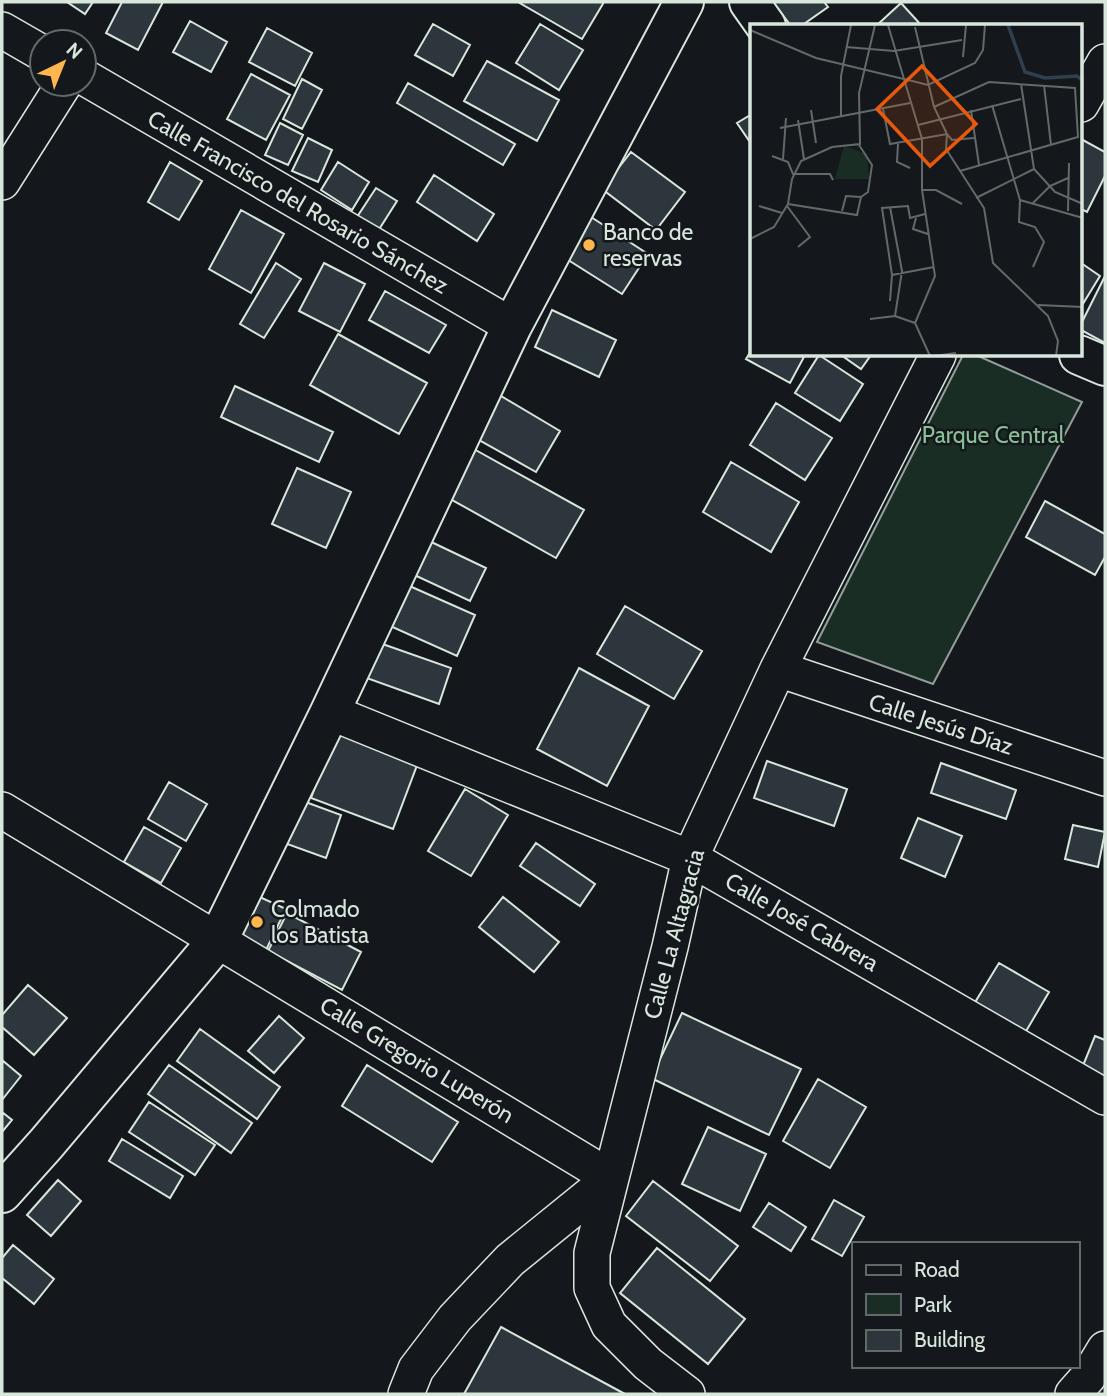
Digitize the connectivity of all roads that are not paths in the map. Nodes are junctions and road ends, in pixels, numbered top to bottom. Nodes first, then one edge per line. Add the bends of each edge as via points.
1 (684, 2) edge
2 (749, 2) edge
3 (765, 24) edge
4 (2, 30) edge
5 (28, 45) edge
6 (1105, 62) edge
7 (98, 86) edge
8 (55, 98) edge
9 (1082, 102) edge
10 (2, 182) edge
11 (512, 326) junction
12 (1082, 356) edge
13 (936, 357) edge
14 (1105, 366) edge
15 (778, 669) junction
16 (330, 712) junction
17 (1105, 778) edge
18 (2, 810) edge
19 (690, 858) junction
20 (218, 940) junction
21 (1105, 1097) edge
22 (611, 1178) junction
23 (2, 1192) edge
24 (1105, 1349) edge
25 (406, 1394) edge
26 (687, 1394) edge
27 (1073, 1394) edge

1 - 11 main road
2 - 3 main road
4 - 5 street
6 - 9 street
7 - 11 street, Calle Francisco del Rosario Sánchez
8 - 10 street
11 - 16 main road
12 - 14 main road
13 - 15 street, Calle La Altagracia
15 - 17 street, Calle Jesús Díaz
15 - 19 street, Calle La Altagracia
16 - 19 street, Calle José Cabrera
16 - 20 main road
18 - 20 street, Calle Gregorio Luperón
19 - 21 street, Calle José Cabrera
19 - 22 street, Calle La Altagracia
20 - 22 street, Calle Gregorio Luperón
20 - 23 main road
22 - 25 street via 510,1260 455,1318 416,1369
22 - 26 street via 592,1253 592,1288 609,1325
24 - 27 street

